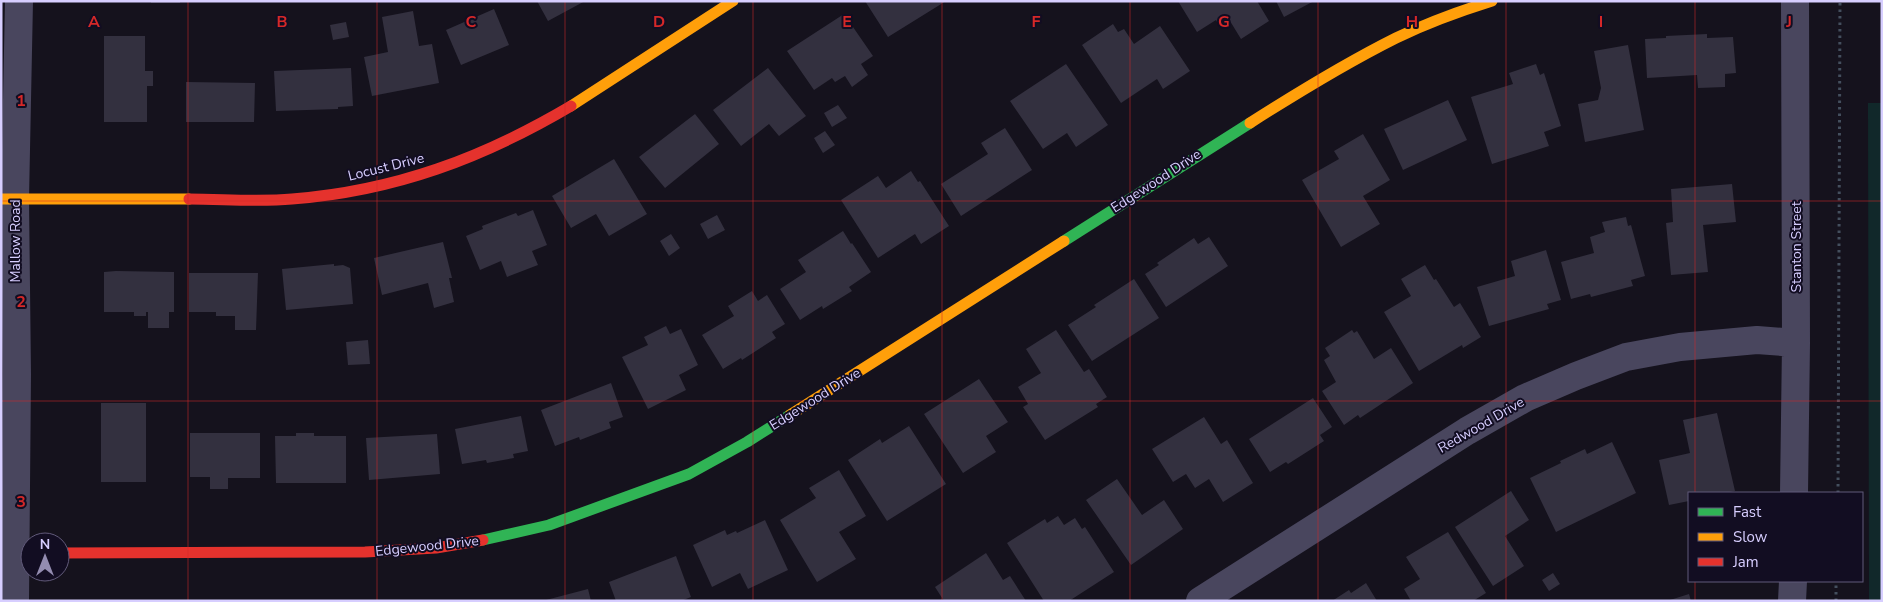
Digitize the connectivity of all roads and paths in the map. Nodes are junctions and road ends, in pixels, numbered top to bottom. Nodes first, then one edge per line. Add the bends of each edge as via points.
1 (18, 1) edge
2 (732, 1) edge
3 (1492, 1) edge
4 (1795, 1) edge
5 (1840, 1) edge
6 (8, 199) edge
7 (1796, 343) junction
8 (1794, 492) edge
9 (1838, 492) edge
10 (16, 553) edge
11 (70, 553) edge
12 (1793, 582) edge
13 (1836, 582) edge
14 (15, 601) edge
15 (1200, 601) edge
16 (1792, 601) edge
17 (1836, 601) edge

1 - 6 street, Mallow Road
2 - 6 street, Locust Drive via 528,129 439,169 385,185 292,199
3 - 11 street, Edgewood Drive via 1396,38 1296,93 747,442 689,474 549,525 436,548 365,552
4 - 7 street, Stanton Street
5 - 9 path
6 - 10 street, Mallow Road
7 - 8 street, Stanton Street
7 - 15 street, Redwood Drive via 1757,340 1680,347 1626,357 1525,398 1467,431
10 - 14 street, Mallow Road
12 - 16 street
13 - 17 path

